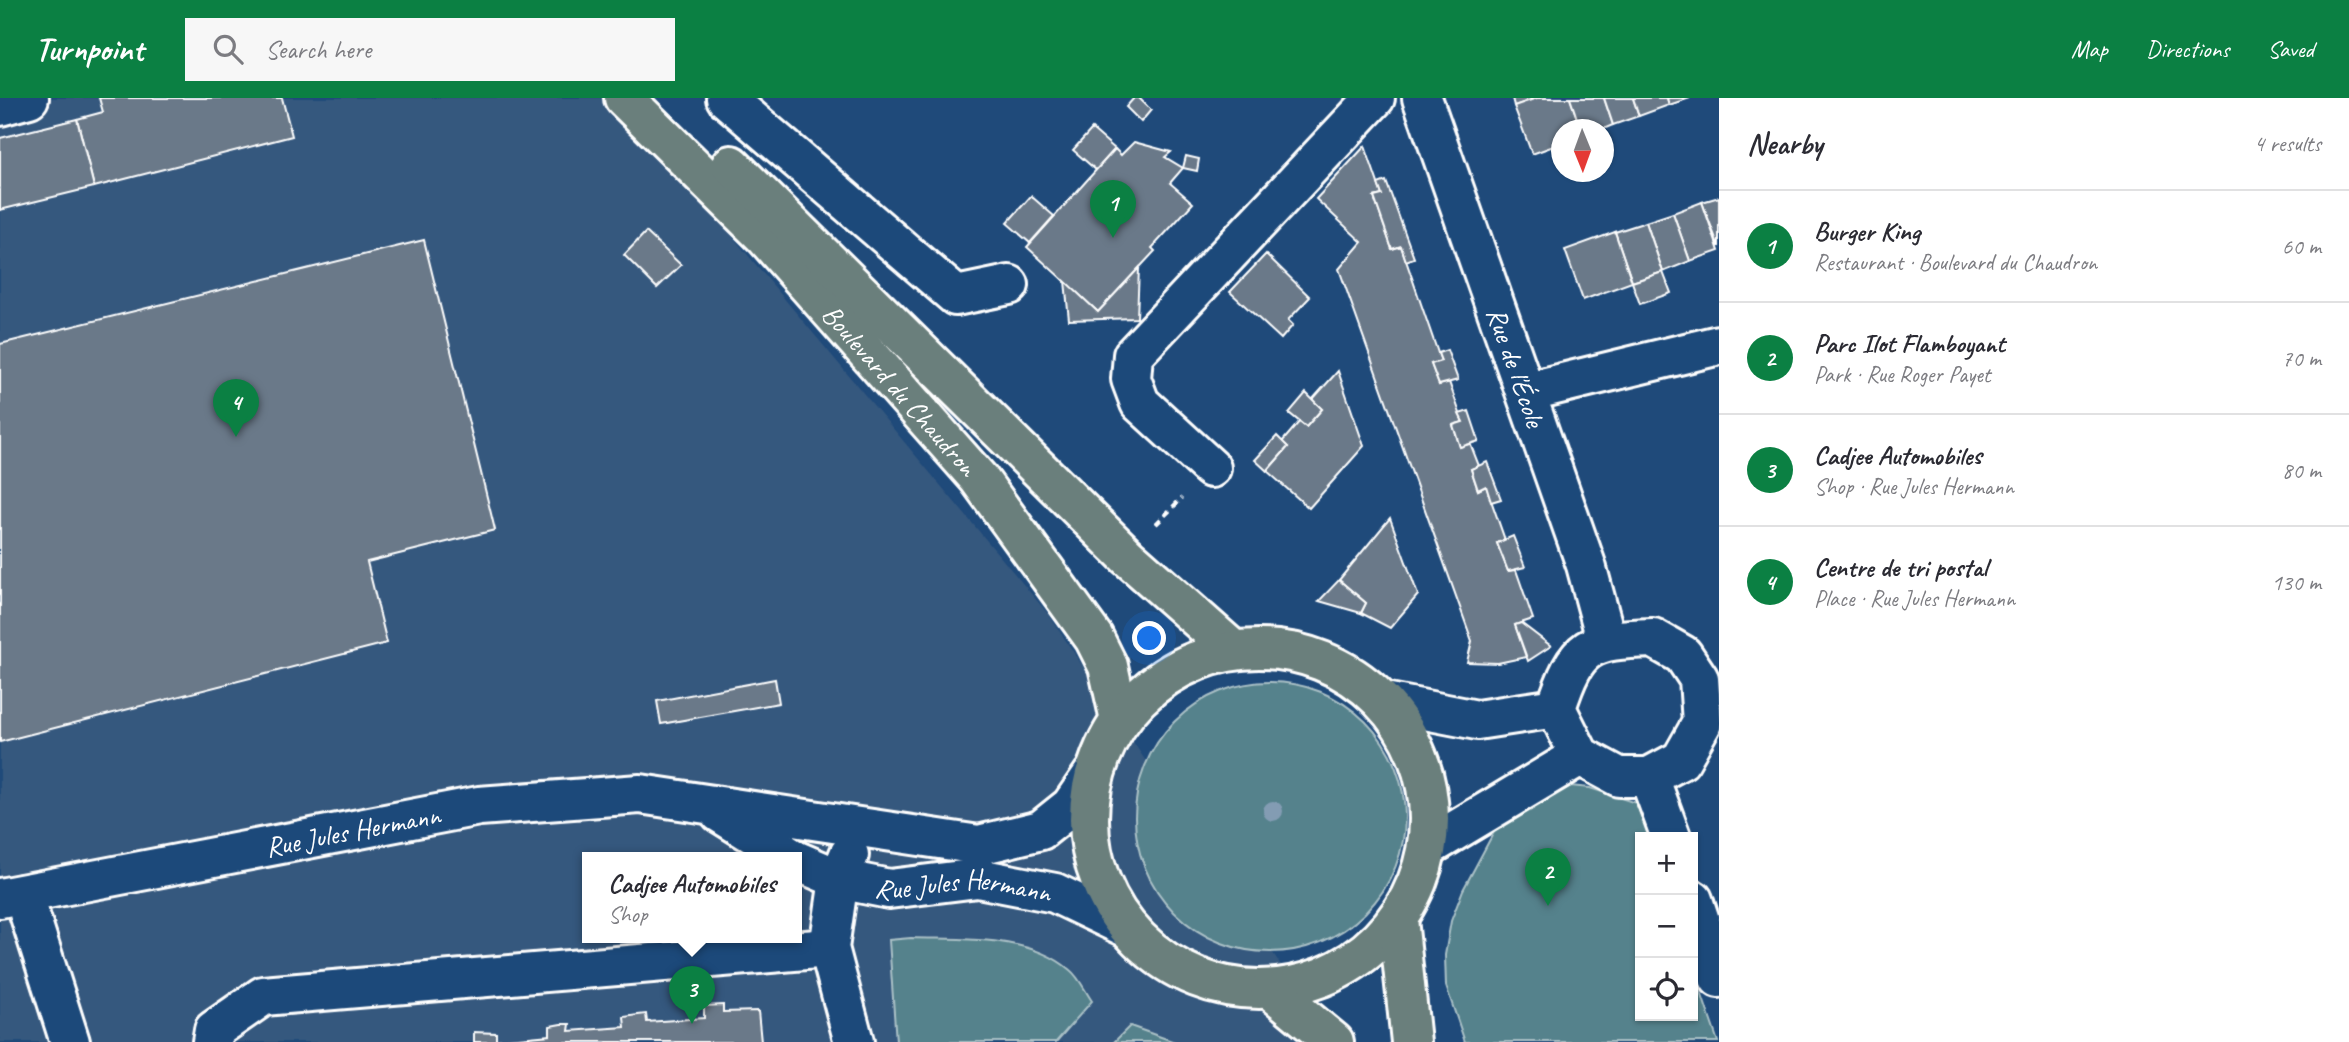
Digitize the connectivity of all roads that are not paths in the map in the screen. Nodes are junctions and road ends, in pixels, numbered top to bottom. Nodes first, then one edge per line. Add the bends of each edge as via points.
1 (29, 98) edge
2 (624, 98) edge
3 (662, 98) edge
4 (726, 98) edge
5 (1375, 98) edge
6 (1422, 98) edge
7 (0, 106) edge
8 (1009, 285) dead end
9 (1719, 345) edge
10 (1526, 392) junction
11 (1211, 468) road end
12 (1605, 639) junction
13 (1233, 650) junction
14 (1709, 677) edge
15 (1384, 702) junction
16 (1556, 709) junction
17 (1120, 720) junction
18 (1711, 721) edge
19 (1580, 756) junction
20 (1093, 774) junction
21 (1649, 777) junction
22 (707, 804) junction
23 (1669, 832) edge
24 (946, 841) junction
25 (1428, 847) junction
26 (783, 852) edge
27 (802, 863) edge
28 (839, 879) junction
29 (11, 896) edge
30 (1698, 915) edge
31 (1398, 919) junction
32 (1126, 927) junction
33 (829, 948) junction
34 (1719, 978) edge
35 (1270, 989) junction
36 (70, 1042) edge
37 (212, 1042) edge
38 (854, 1042) edge
39 (1334, 1042) edge
40 (1411, 1042) edge

1 - 7 street
2 - 17 main road, Boulevard du Chaudron via 765,237 979,479 1094,638 1108,666
3 - 13 main road, Boulevard du Chaudron via 1128,557
4 - 8 street via 956,296
5 - 11 street via 1133,355 1131,379 1140,403
6 - 10 street, Rue de l'École
9 - 10 street
10 - 12 street, Rue de l'École via 1586,565
12 - 14 street via 1653,638
12 - 16 street via 1581,655 1566,678
13 - 15 main road via 1288,650 1341,668
13 - 17 main road via 1182,666 1137,698
14 - 18 street
15 - 16 street via 1477,720
15 - 25 main road via 1414,745 1429,794
16 - 19 street
17 - 20 main road
18 - 21 street via 1681,760
19 - 21 street via 1619,777
19 - 25 street
20 - 24 street, Rue Jules Hermann via 1071,806 1041,830 979,845
20 - 32 main road via 1087,827 1099,880
21 - 23 street
22 - 24 street, Rue Jules Hermann
22 - 26 street, Rue Jules Hermann
22 - 29 street, Rue Jules Hermann via 640,794 479,806
24 - 28 street via 878,853 852,848
25 - 31 main road via 1417,885
27 - 28 street, Rue Jules Hermann
28 - 32 street, Rue Jules Hermann via 889,889 978,878 1055,893
28 - 33 street
29 - 36 street
30 - 34 street
31 - 35 main road via 1372,947 1342,968 1307,982
31 - 40 main road
32 - 35 main road via 1166,962 1216,984
33 - 37 street via 263,996 214,1030
33 - 38 street
35 - 39 main road

